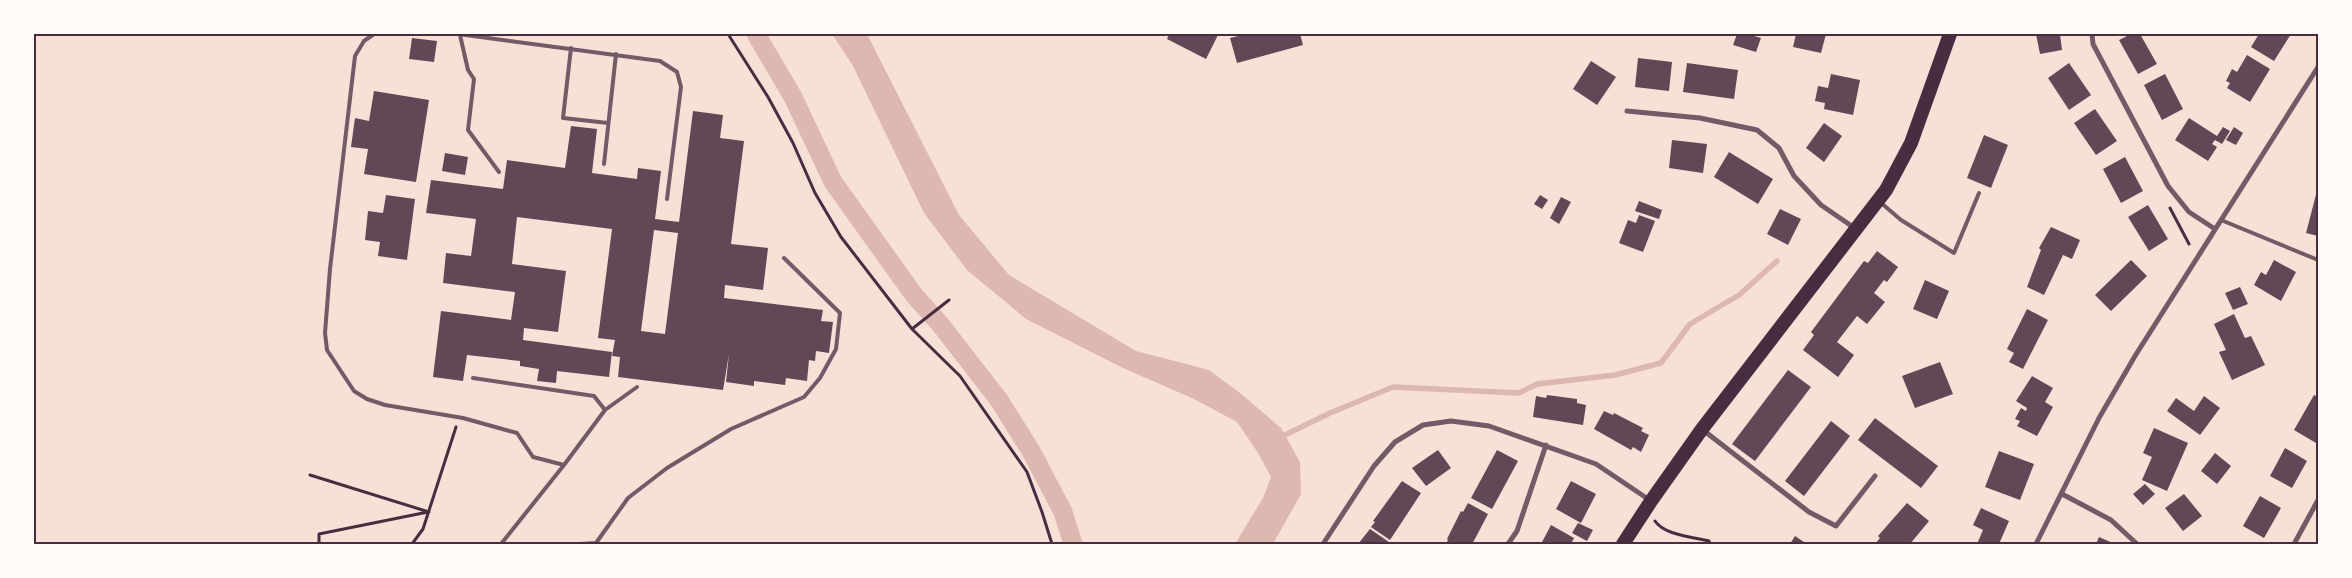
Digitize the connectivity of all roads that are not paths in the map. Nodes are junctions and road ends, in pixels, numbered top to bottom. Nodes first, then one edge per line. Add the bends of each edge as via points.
1 (374, 34) edge
2 (459, 34) edge
3 (1950, 34) edge
4 (2092, 34) edge
5 (571, 48) junction
6 (616, 54) junction
7 (2318, 67) edge
8 (1627, 111) dead end
9 (608, 123) junction
10 (604, 164) dead end
11 (499, 172) dead end
12 (1979, 193) dead end
13 (666, 199) dead end
14 (1879, 200) junction
15 (2221, 220) junction
16 (1856, 229) junction
17 (2215, 229) junction
18 (784, 258) dead end
19 (2318, 260) edge
20 (473, 378) dead end
21 (637, 387) dead end
22 (605, 410) junction
23 (1702, 430) junction
24 (1546, 445) junction
25 (564, 465) junction
26 (1875, 476) dead end
27 (2062, 494) junction
28 (2318, 500) edge
29 (1648, 504) junction
30 (501, 544) edge
31 (580, 544) edge
32 (1323, 544) edge
33 (1508, 544) edge
34 (1623, 544) edge
35 (2036, 544) edge
36 (2137, 544) edge
37 (2294, 544) edge

1 - 25 lane via 364,41 356,56 330,269 326,350 354,392 367,399 460,417 517,433 533,457
2 - 5 lane
2 - 11 lane via 468,70 474,79 468,130
3 - 14 highway via 1911,142
4 - 17 street via 2093,44 2168,186 2189,212
5 - 6 lane
5 - 9 lane via 563,118
6 - 9 lane
6 - 13 lane via 660,61 677,72 681,87
7 - 15 street
8 - 16 street via 1700,118 1757,130 1779,148 1794,176 1821,205
9 - 10 lane
12 - 14 lane via 1954,253 1901,220
14 - 16 highway
15 - 17 street
15 - 19 lane
16 - 23 highway
17 - 27 street via 2099,418
18 - 31 lane via 840,313 836,349 820,378 804,397 731,429 667,468 628,498 596,543
20 - 22 lane via 594,396
21 - 22 lane
22 - 25 lane
23 - 26 street via 1809,512 1836,526
23 - 29 highway
24 - 29 street via 1596,464
24 - 32 street via 1489,426 1451,421 1423,425 1394,442 1374,466
24 - 33 street via 1517,531
25 - 30 lane
27 - 35 street
27 - 36 street via 2112,520
28 - 37 street
29 - 34 highway

